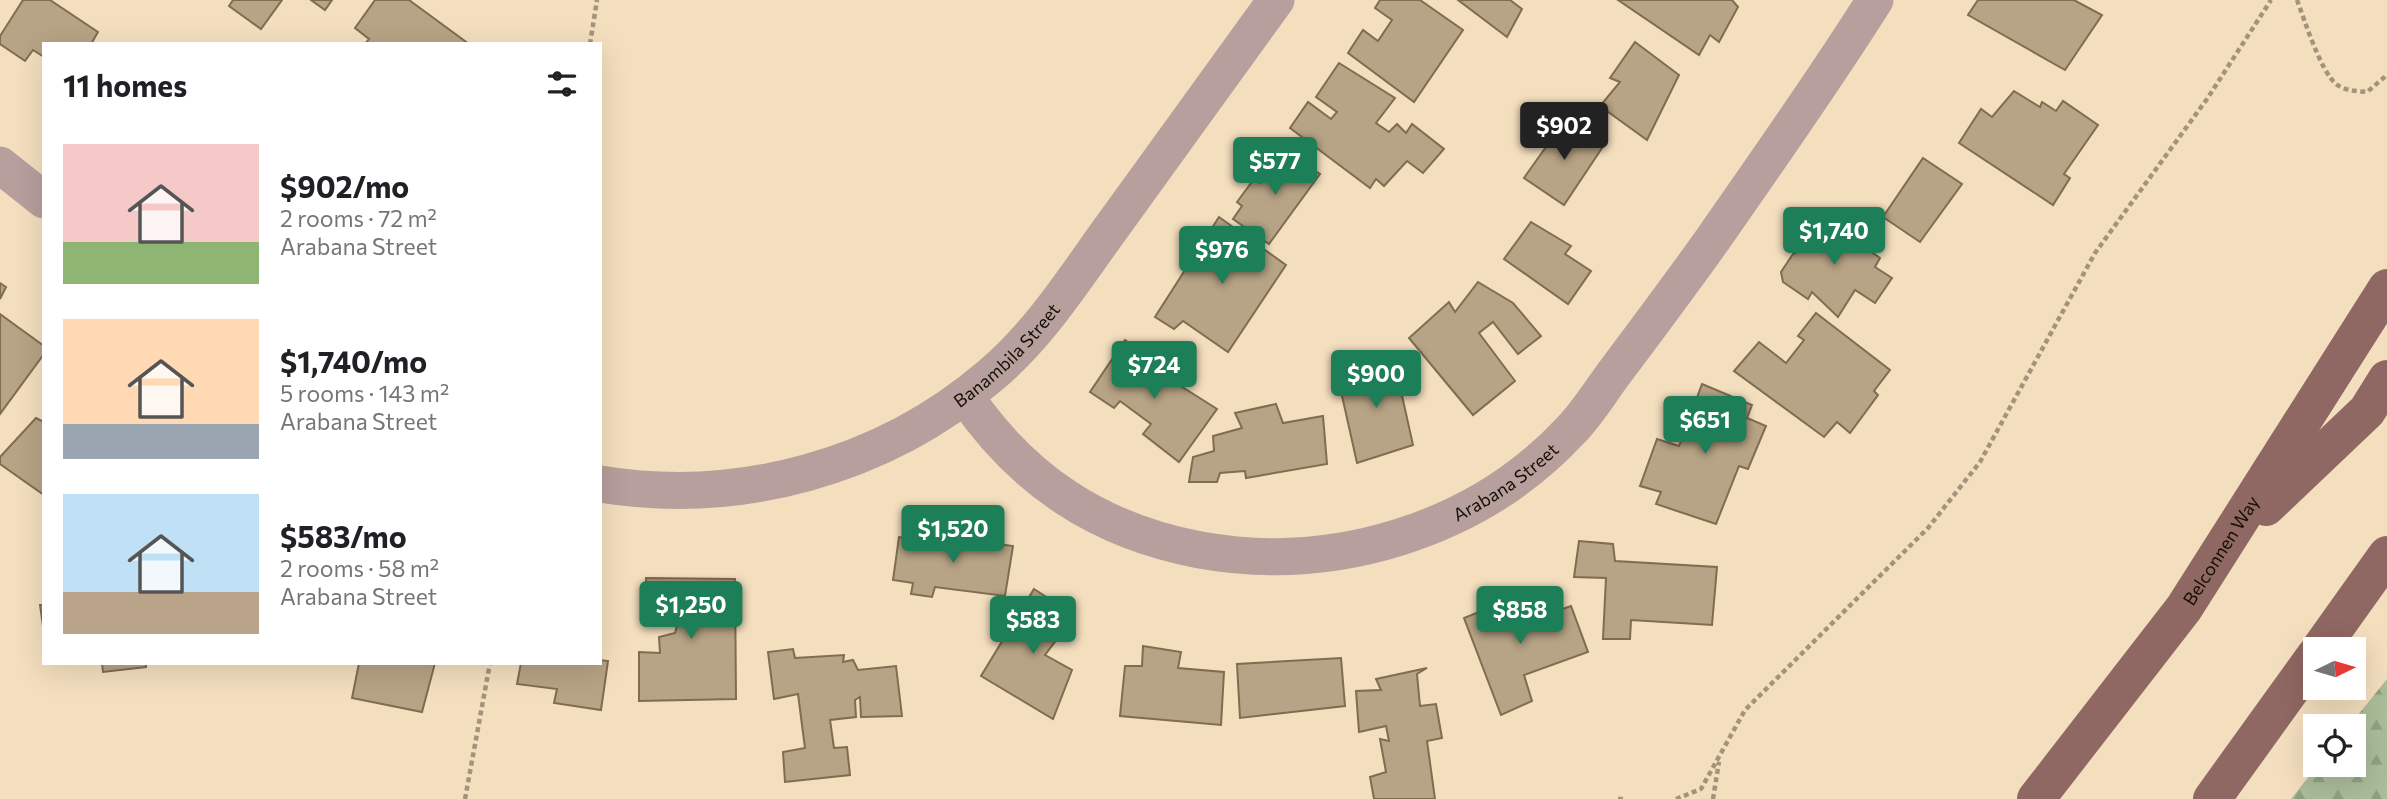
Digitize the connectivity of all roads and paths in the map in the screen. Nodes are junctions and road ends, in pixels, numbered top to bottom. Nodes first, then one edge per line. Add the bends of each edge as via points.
1 (597, 0) edge
2 (1276, 0) edge
3 (1875, 0) edge
4 (2271, 0) edge
5 (2297, 0) edge
6 (590, 42) edge
7 (2387, 75) edge
8 (0, 166) edge
9 (42, 198) edge
10 (2387, 288) edge
11 (2387, 379) edge
12 (965, 396) junction
13 (602, 484) edge
14 (2224, 547) junction
15 (2387, 555) edge
16 (2329, 637) edge
17 (491, 665) edge
18 (2303, 673) edge
19 (1720, 757) junction
20 (465, 799) edge
21 (1618, 799) edge
22 (1624, 799) edge
23 (1676, 799) edge
24 (1713, 799) edge
25 (2035, 799) edge
26 (2212, 799) edge

1 - 6 path
2 - 12 street, Banambila Street via 1042,323
3 - 12 street, Arabana Street via 1678,288 1571,431 1522,476 1431,527 1326,554 1230,554 1183,547 1116,525 1030,473 986,427
4 - 19 path via 2207,100 2095,253 1980,462 1928,528 1745,710
5 - 7 path via 2326,72 2336,85 2367,92
8 - 9 street
10 - 14 main road, Belconnen Way
11 - 14 main road via 2367,411
12 - 13 street, Banambila Street via 904,436 834,467 720,490
14 - 25 main road, Belconnen Way via 2184,608
15 - 16 main road
17 - 20 path
18 - 26 main road
19 - 23 path via 1701,789
19 - 24 path
21 - 22 path

